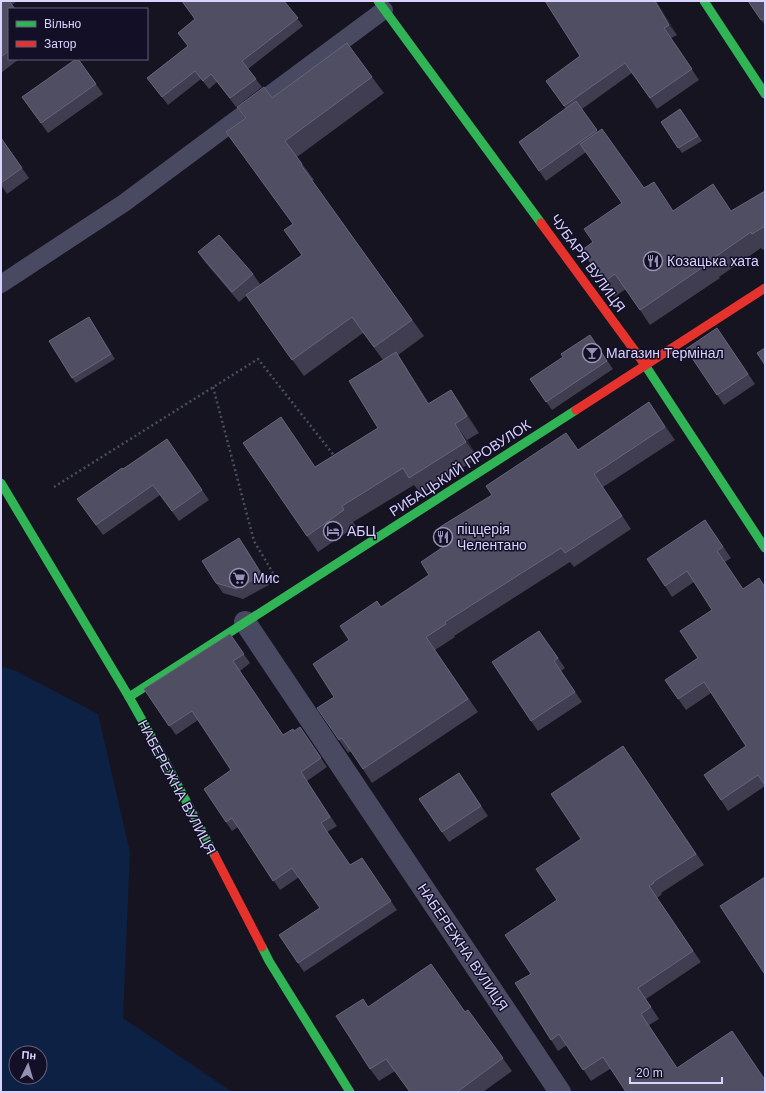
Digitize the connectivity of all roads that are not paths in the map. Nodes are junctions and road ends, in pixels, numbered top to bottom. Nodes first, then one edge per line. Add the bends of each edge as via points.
1 (704, 1) edge
2 (381, 5) edge
3 (765, 94) edge
4 (1, 284) edge
5 (765, 288) edge
6 (645, 365) junction
7 (1, 483) edge
8 (765, 548) edge
9 (245, 622) junction
10 (129, 697) junction
11 (350, 1092) edge
12 (560, 1092) edge

1 - 3 street
2 - 4 lane via 124,204
2 - 6 street, ЧУБАРЯ ВУЛИЦЯ
5 - 6 street, РИБАЦЬКИЙ ПРОВУЛОК
6 - 8 street, ЧУБАРЯ ВУЛИЦЯ
6 - 9 street, РИБАЦЬКИЙ ПРОВУЛОК
7 - 10 street, НАБЕРЕЖНА ВУЛИЦЯ
9 - 10 street, РИБАЦЬКИЙ ПРОВУЛОК
9 - 12 street, НАБЕРЕЖНА ВУЛИЦЯ
10 - 11 street, НАБЕРЕЖНА ВУЛИЦЯ via 165,761 268,961

